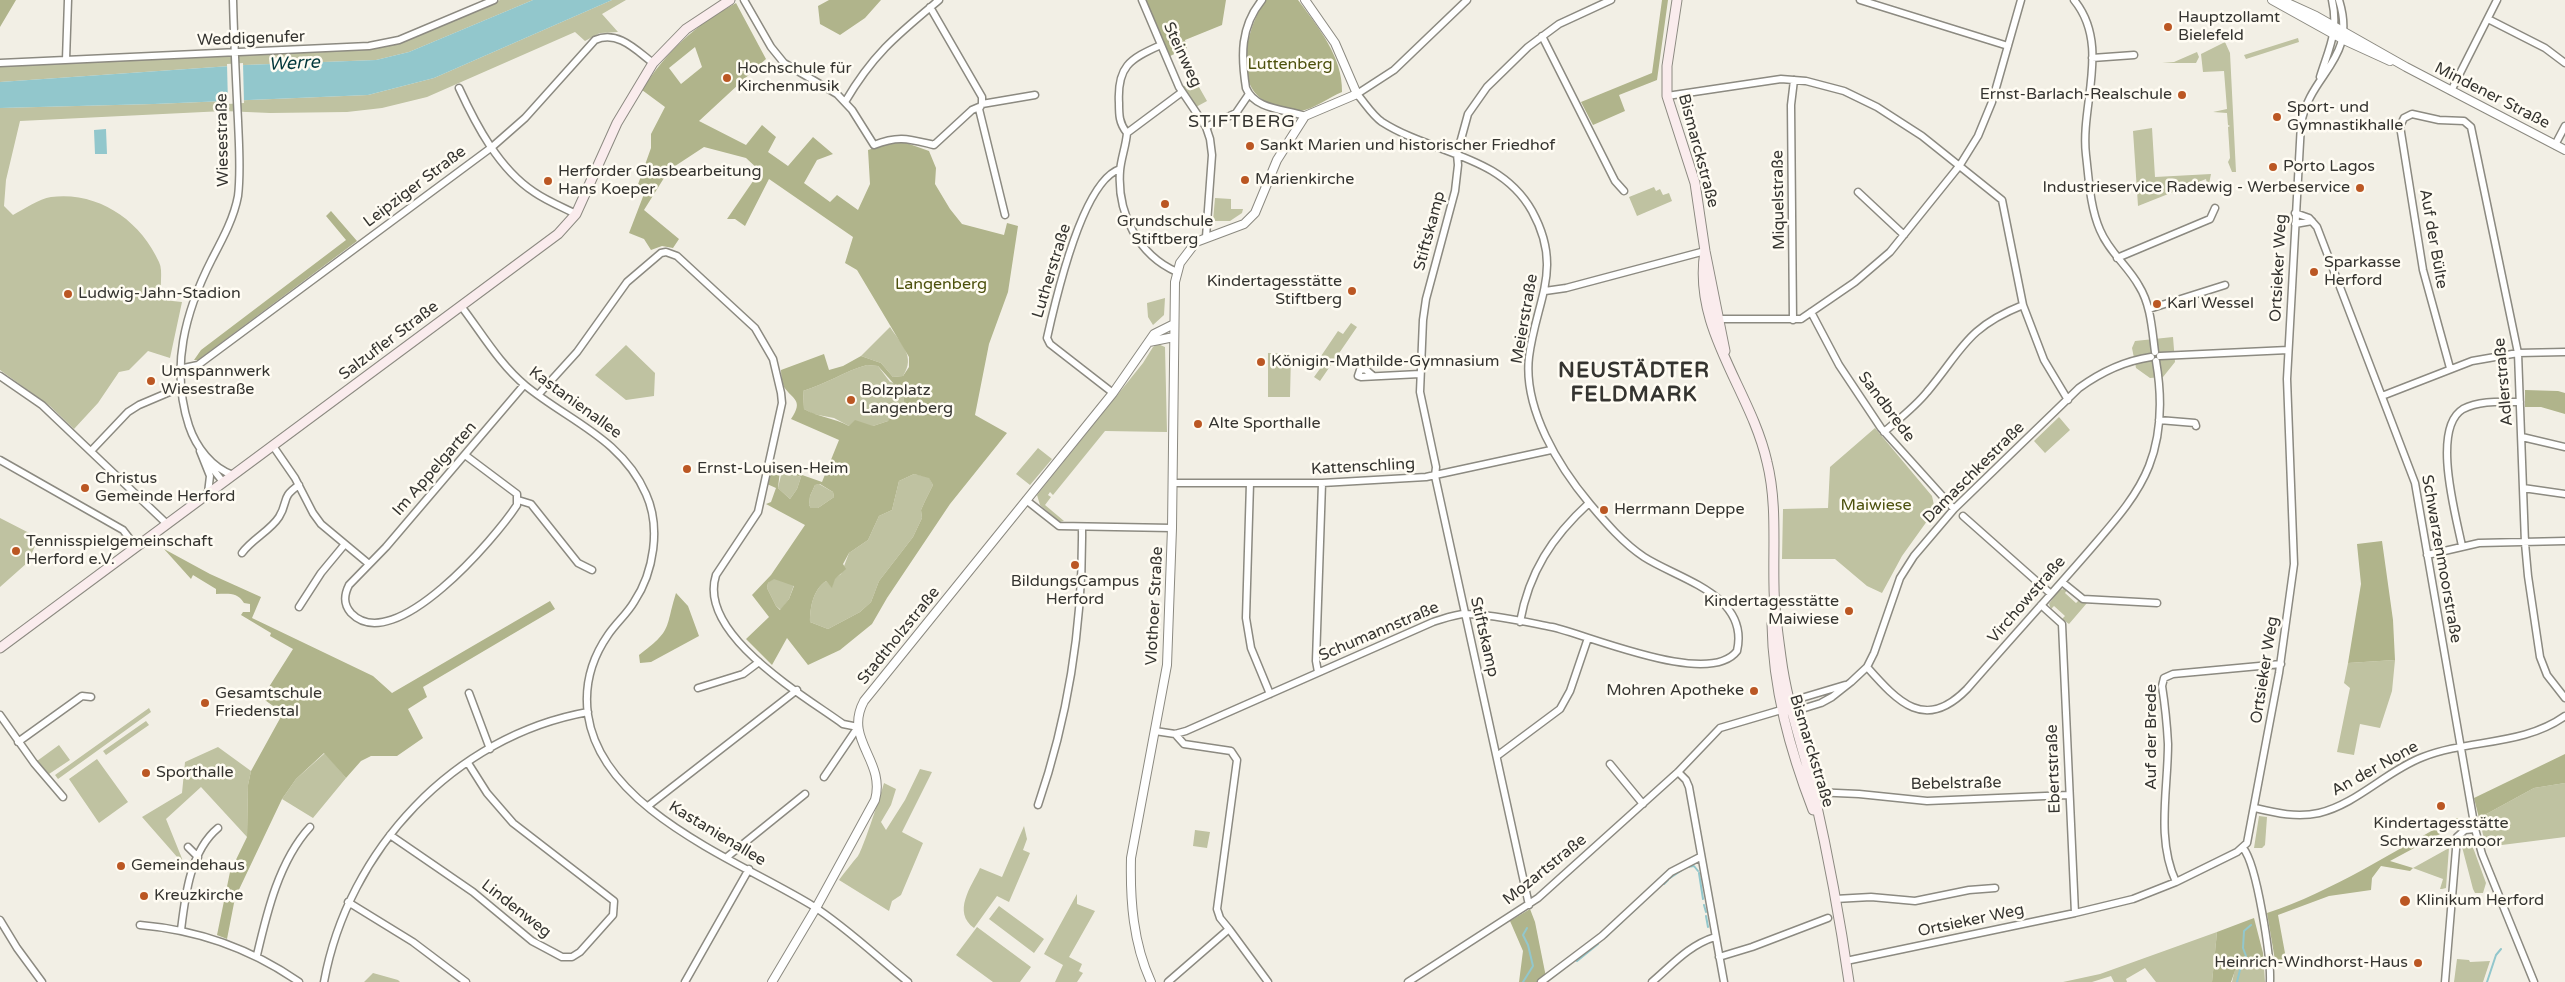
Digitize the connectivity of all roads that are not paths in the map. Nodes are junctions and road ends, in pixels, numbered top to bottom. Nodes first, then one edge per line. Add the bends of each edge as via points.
1 (68, 0) edge
2 (233, 0) edge
3 (494, 0) edge
4 (730, 0) edge
5 (744, 0) edge
6 (939, 0) edge
7 (1142, 0) edge
8 (1262, 0) edge
9 (1305, 0) edge
10 (1467, 0) edge
11 (1611, 0) edge
12 (1677, 0) edge
13 (1860, 0) edge
14 (2022, 0) edge
15 (2074, 0) edge
16 (2272, 0) edge
17 (2281, 0) edge
18 (2332, 0) edge
19 (2339, 0) edge
20 (2497, 0) edge
21 (930, 7) junction
22 (2488, 19) junction
23 (2335, 31) junction
24 (1542, 36) junction
25 (2344, 36) junction
26 (1160, 45) junction
27 (2008, 46) junction
28 (2134, 55) dead end
29 (235, 56) junction
30 (2092, 58) junction
31 (66, 60) junction
32 (0, 63) edge
33 (652, 63) junction
34 (2565, 63) edge
35 (1794, 80) junction
36 (2318, 83) junction
37 (459, 88) dead end
38 (2451, 91) junction
39 (1182, 92) junction
40 (1249, 94) junction
41 (1357, 94) junction
42 (1034, 95) dead end
43 (1667, 96) junction
44 (845, 102) junction
45 (981, 105) junction
46 (2408, 115) joint
47 (1305, 116) junction
48 (1208, 126) junction
49 (2565, 126) edge
50 (1127, 133) junction
51 (2555, 144) junction
52 (492, 147) junction
53 (2565, 150) edge
54 (1457, 154) junction
55 (1960, 165) junction
56 (1120, 170) junction
57 (1624, 191) dead end
58 (1858, 192) dead end
59 (2215, 208) dead end
60 (2296, 213) junction
61 (576, 214) junction
62 (1005, 215) dead end
63 (2312, 221) junction
64 (2295, 224) junction
65 (1904, 235) junction
66 (1206, 237) junction
67 (1705, 251) junction
68 (2117, 258) junction
69 (1177, 272) junction
70 (2225, 285) dead end
71 (1545, 290) junction
72 (2023, 305) junction
73 (461, 306) junction
74 (2148, 308) junction
75 (1811, 312) junction
76 (1714, 320) junction
77 (1793, 320) junction
78 (1174, 324) junction
79 (1174, 337) junction
80 (1149, 342) junction
81 (2288, 350) junction
82 (2565, 352) edge
83 (2518, 353) junction
84 (2155, 357) junction
85 (2450, 368) junction
86 (180, 369) junction
87 (1420, 374) junction
88 (1372, 375) dead end
89 (0, 376) edge
90 (524, 385) junction
91 (179, 388) junction
92 (1113, 394) junction
93 (538, 395) junction
94 (2382, 396) junction
95 (2068, 400) junction
96 (2520, 402) junction
97 (2159, 420) junction
98 (2196, 426) dead end
99 (1884, 432) junction
100 (2522, 437) junction
101 (198, 445) junction
102 (273, 446) junction
103 (2565, 447) edge
104 (1551, 450) junction
105 (91, 451) junction
106 (202, 454) junction
107 (465, 455) junction
108 (0, 460) edge
109 (220, 469) junction
110 (233, 475) junction
111 (1435, 476) junction
112 (223, 482) junction
113 (1173, 483) junction
114 (1250, 483) junction
115 (1322, 483) junction
116 (299, 485) junction
117 (2523, 488) junction
118 (208, 493) junction
119 (2565, 494) edge
120 (518, 500) junction
121 (1026, 500) junction
122 (1589, 503) junction
123 (1954, 509) junction
124 (1963, 516) dead end
125 (167, 524) junction
126 (1082, 527) junction
127 (1172, 528) junction
128 (2565, 541) edge
129 (2525, 543) junction
130 (345, 544) junction
131 (2462, 546) junction
132 (136, 547) junction
133 (242, 553) dead end
134 (2428, 555) junction
135 (367, 567) junction
136 (592, 570) dead end
137 (2062, 582) junction
138 (1774, 588) junction
139 (2051, 594) junction
140 (2157, 603) dead end
141 (2040, 606) junction
142 (299, 607) dead end
143 (1465, 614) junction
144 (1520, 622) junction
145 (1588, 638) junction
146 (0, 648) edge
147 (1737, 651) joint
148 (759, 662) junction
149 (2281, 664) junction
150 (1867, 667) junction
151 (1318, 672) junction
152 (1851, 682) junction
153 (698, 688) dead end
154 (797, 690) junction
155 (469, 693) dead end
156 (1270, 694) junction
157 (91, 697) dead end
158 (2565, 698) edge
159 (1790, 700) junction
160 (1781, 710) junction
161 (588, 712) junction
162 (1792, 712) junction
163 (0, 715) edge
164 (2565, 716) edge
165 (858, 727) junction
166 (1155, 731) junction
167 (1175, 734) junction
168 (18, 742) junction
169 (2460, 748) junction
170 (490, 749) junction
171 (1497, 756) junction
172 (468, 763) junction
173 (1610, 764) dead end
174 (1678, 772) junction
175 (824, 776) dead end
176 (1814, 792) junction
177 (805, 794) dead end
178 (2069, 795) junction
179 (63, 798) dead end
180 (1643, 804) junction
181 (1038, 805) dead end
182 (648, 806) junction
183 (2255, 808) junction
184 (310, 827) dead end
185 (218, 828) dead end
186 (2475, 829) junction
187 (1821, 831) junction
188 (390, 835) junction
189 (188, 847) dead end
190 (2243, 848) junction
191 (198, 857) junction
192 (727, 857) junction
193 (1700, 857) junction
194 (749, 869) junction
195 (2176, 882) junction
196 (1996, 888) dead end
197 (1836, 899) junction
198 (348, 902) junction
199 (1529, 905) junction
200 (816, 908) junction
201 (2075, 913) junction
202 (1828, 918) dead end
203 (0, 920) edge
204 (140, 925) dead end
205 (1228, 929) junction
206 (182, 930) junction
207 (1715, 937) junction
208 (257, 955) junction
209 (1719, 957) junction
210 (1846, 961) junction
211 (1542, 981) edge
212 (42, 982) edge
213 (299, 982) edge
214 (324, 982) edge
215 (466, 982) edge
216 (685, 982) edge
217 (772, 982) edge
218 (908, 982) edge
219 (1151, 982) edge
220 (1168, 982) edge
221 (1268, 982) edge
222 (1408, 982) edge
223 (1652, 982) edge
224 (1724, 982) edge
225 (1849, 982) edge
226 (2270, 982) edge
227 (2446, 982) edge
228 (2534, 982) edge

1 - 31 street
2 - 29 street, Wiesestraße
3 - 29 street, Weddigenufer via 422,31 379,45
4 - 33 main road, Salzufler Straße via 686,29
5 - 44 street via 784,63
6 - 21 street
7 - 26 street, Steinweg
8 - 40 street via 1251,16 1242,48
9 - 41 street via 1335,43
10 - 41 street via 1394,70
11 - 24 street, Stiftskamp via 1581,12
12 - 43 main road, Bismarckstraße via 1666,66
13 - 27 street
14 - 27 street
15 - 30 street, Virchowstraße via 2087,27
16 - 23 street, Mindener Straße
17 - 23 street, Mindener Straße
18 - 23 street
19 - 25 street
20 - 22 street
21 - 44 street via 880,51
21 - 45 street via 982,97
22 - 34 street via 2545,48
22 - 38 street
23 - 25 street, Mindener Straße
23 - 36 street, Ortsieker Weg
24 - 54 street, Stiftskamp via 1480,95 1468,114
24 - 57 street via 1615,181
25 - 36 street, Ortsieker Weg
25 - 38 street, Mindener Straße
26 - 39 street, Steinweg
26 - 50 street via 1140,54 1118,81 1120,120
27 - 55 street via 1985,122
28 - 30 street
29 - 31 street, Weddigenufer
29 - 86 street, Wiesestraße via 239,163 236,204 192,300
30 - 68 street, Virchowstraße via 2092,83 2085,123 2086,152 2096,219
31 - 32 street, Weddigenufer
33 - 52 street, Leipziger Straße via 621,40 606,37 595,40 525,118
33 - 61 main road, Salzufler Straße via 621,114
35 - 43 street via 1781,79
35 - 55 street via 1823,85 1860,98 1922,136
35 - 77 street, Miquelstraße via 1790,105
36 - 60 street, Ortsieker Weg via 2306,103 2301,124
37 - 52 street
38 - 51 street, Mindener Straße
39 - 48 street, Steinweg
39 - 50 street
40 - 47 street via 1260,104
40 - 48 street via 1241,109
41 - 47 street
41 - 54 street, Meierstraße via 1380,120
42 - 45 street
43 - 67 main road, Bismarckstraße via 1695,183
44 - 45 street via 874,145 902,137 934,145
45 - 62 street
46 - 83 street, Adlerstraße via 2464,121 2471,127
46 - 85 street, Auf der Bülte via 2400,126 2423,270
47 - 66 street via 1277,160 1255,213 1236,228
48 - 66 street, Steinweg via 1212,155
49 - 51 street
50 - 56 street
51 - 53 street, Mindener Straße
52 - 61 street via 515,176 534,192
52 - 86 street, Leipziger Straße via 198,365
54 - 71 street, Meierstraße via 1499,174 1524,200 1539,225 1547,253
54 - 87 street, Stiftskamp via 1455,191 1426,299
55 - 65 street
55 - 72 street via 1997,195 2005,207
56 - 69 street via 1122,204 1130,226 1162,265
56 - 92 street, Lutherstraße via 1112,172 1100,186 1082,221 1058,289 1047,338 1050,344
58 - 65 street
59 - 68 street via 2210,219
60 - 63 street
60 - 64 street, Ortsieker Weg
61 - 73 main road, Salzufler Straße via 558,234
63 - 64 street
63 - 94 street, Schwarzenmoorstraße
64 - 81 street, Ortsieker Weg
65 - 75 street via 1890,252 1855,282
66 - 69 street, Vlothoer Straße via 1189,249
67 - 71 street via 1566,288
67 - 76 main road, Bismarckstraße
68 - 74 street, Virchowstraße via 2140,286
69 - 78 street, Vlothoer Straße
70 - 74 street
71 - 104 street, Meierstraße via 1530,351 1529,373
72 - 95 street via 2044,360
72 - 99 street via 1975,331 1918,403
73 - 90 street, Kastanienallee
73 - 102 main road, Salzufler Straße
74 - 84 street, Virchowstraße
75 - 77 street
75 - 99 street, Sandbrede via 1844,372
76 - 77 street
76 - 138 main road, Bismarckstraße via 1737,386 1763,445 1771,478
78 - 79 street, Vlothoer Straße
78 - 80 street, Stadtholzstraße via 1158,331
79 - 80 street
79 - 113 street, Vlothoer Straße
80 - 92 street, Stadtholzstraße
81 - 84 street, Damaschkestraße
81 - 149 street, Ortsieker Weg via 2294,564
82 - 83 street
83 - 85 street via 2492,356
83 - 96 street, Adlerstraße
84 - 95 street, Damaschkestraße via 2131,361 2109,370 2079,388
84 - 97 street, Virchowstraße via 2160,392
85 - 94 street
86 - 91 street, Wiesestraße
87 - 88 street
87 - 111 street, Stiftskamp
89 - 105 street via 42,405
90 - 93 street, Kastanienallee
90 - 107 street, Im Appelgarten
91 - 101 street, Wiesestraße via 184,411
91 - 105 street via 128,412
92 - 121 street, Stadtholzstraße
93 - 148 street via 577,352 627,282 661,253 677,256 750,322 768,347 777,372 782,403 758,512 713,584 714,603 722,620
93 - 161 street, Kastanienallee via 598,434 619,452 646,493 652,519 650,568 636,600 597,653 589,677
94 - 134 street, Schwarzenmoorstraße via 2413,473
95 - 123 street, Damaschkestraße
96 - 100 street, Adlerstraße
96 - 131 street via 2478,404 2462,410 2452,420 2447,455
97 - 98 street via 2194,423
97 - 137 street, Virchowstraße via 2154,451 2142,481
99 - 123 street, Sandbrede
100 - 103 street
100 - 117 street, Adlerstraße
101 - 106 street, Wiesestraße
101 - 109 street, Wiesestraße
102 - 110 main road, Salzufler Straße
102 - 116 street
104 - 111 street, Kattenschling
104 - 122 street, Meierstraße
105 - 125 street
106 - 112 street, Wiesestraße
106 - 118 street, Wiesestraße via 210,476
107 - 120 street via 517,494
107 - 135 street, Im Appelgarten
108 - 132 street via 123,530
109 - 110 street, Wiesestraße
109 - 112 street, Wiesestraße
110 - 112 main road, Salzufler Straße
111 - 115 street, Kattenschling
111 - 143 street, Stiftskamp
112 - 118 main road, Salzufler Straße
113 - 114 street, Kattenschling
113 - 127 street, Vlothoer Straße
114 - 115 street, Kattenschling
114 - 156 street via 1248,633 1255,660
115 - 151 street
116 - 130 street via 316,518
116 - 133 street via 288,492 277,520
117 - 119 street
117 - 129 street, Adlerstraße
118 - 125 main road, Salzufler Straße
120 - 135 street, Im Appelgarten via 504,524 466,567 436,592 390,620 365,622 345,603 349,585
120 - 136 street via 531,504 578,563
121 - 126 street via 1057,525
121 - 165 street, Stadtholzstraße via 870,694 861,709
122 - 144 street via 1564,527 1545,552 1528,587
122 - 147 street, Meierstraße via 1631,547 1709,591 1723,603 1733,620 1738,639
123 - 150 street, Damaschkestraße via 1914,556 1900,578
124 - 139 street
125 - 132 main road, Salzufler Straße
126 - 127 street
126 - 181 street via 1075,648 1057,743
127 - 166 street, Vlothoer Straße via 1167,665
128 - 129 street
129 - 131 street
129 - 158 street, Adlerstraße via 2540,657 2547,675
130 - 135 street
130 - 142 street
131 - 134 street
132 - 146 main road, Salzufler Straße
134 - 169 street, Schwarzenmoorstraße
137 - 139 street, Virchowstraße
137 - 140 street via 2083,599
138 - 159 main road, Bismarckstraße via 1781,659
138 - 160 main road, Bismarckstraße via 1772,640
139 - 141 street, Virchowstraße
141 - 150 street, Virchowstraße via 1968,689 1942,708 1927,710 1905,705
141 - 178 street, Ebertstraße via 2062,624
143 - 144 street, Schumannstraße
143 - 151 street, Schumannstraße via 1433,622
143 - 171 street, Stiftskamp
144 - 145 street, Schumannstraße via 1557,628
145 - 147 street, Schumannstraße via 1642,656 1700,663 1728,659
145 - 171 street via 1570,691 1560,709
148 - 153 street via 743,674
148 - 154 street
149 - 183 street, Ortsieker Weg
149 - 195 street, Auf der Brede via 2173,674 2164,678 2168,744 2164,833
150 - 152 street, Damaschkestraße
151 - 156 street, Schumannstraße
152 - 159 street, Damaschkestraße via 1820,694
152 - 162 street, Damaschkestraße via 1832,697
154 - 165 street via 843,724
154 - 182 street
155 - 170 street
156 - 167 street, Schumannstraße
157 - 168 street via 82,696
159 - 160 street
159 - 162 main road, Bismarckstraße
160 - 162 street, Mozartstraße
160 - 174 street, Mozartstraße via 1720,728
160 - 187 main road, Bismarckstraße
161 - 170 street via 530,730
161 - 182 street, Kastanienallee via 596,742 610,767
162 - 176 main road, Bismarckstraße
163 - 168 street
164 - 169 street, An der None via 2530,734
165 - 175 street
165 - 200 street via 860,740 876,771 877,793 872,808
166 - 167 street
166 - 219 street, Vlothoer Straße via 1135,830 1130,883 1137,939
167 - 205 street via 1184,744 1231,751 1237,760 1217,909
168 - 179 street
169 - 183 street, An der None via 2440,751 2405,765 2330,810 2292,816
169 - 186 street, Schwarzenmoorstraße
170 - 172 street
171 - 199 street, Stiftskamp
172 - 188 street via 426,794
172 - 188 street, Lindenweg via 512,823 610,897 615,906 613,915 580,952 562,957 532,941 473,892
173 - 180 street
174 - 180 street, Mozartstraße
174 - 193 street via 1689,787
176 - 178 street, Bebelstraße via 1927,801
176 - 187 main road, Bismarckstraße
177 - 192 street
178 - 201 street, Ebertstraße
180 - 199 street, Mozartstraße
182 - 192 street, Kastanienallee via 672,826
183 - 190 street, Ortsieker Weg via 2249,838
184 - 208 street via 295,848 278,884
185 - 191 street
186 - 227 street via 2465,830 2457,836
186 - 228 street, Schwarzenmoorstraße
187 - 197 main road, Bismarckstraße
188 - 198 street
189 - 191 street
190 - 195 street, Ortsieker Weg
190 - 226 street via 2253,872 2269,959
191 - 206 street via 185,900
192 - 194 street, Kastanienallee
193 - 207 street
193 - 211 street via 1671,872 1602,936
194 - 200 street, Kastanienallee
194 - 216 street
195 - 201 street, Ortsieker Weg via 2133,899
196 - 197 street via 1915,901 1872,897
197 - 210 main road, Bismarckstraße
198 - 214 street
198 - 215 street via 413,942
199 - 222 street, Mozartstraße
200 - 217 street
200 - 218 street, Kastanienallee
201 - 210 street, Ortsieker Weg
202 - 209 street
203 - 212 street
204 - 206 street
205 - 220 street
205 - 221 street
206 - 208 street
207 - 209 street
207 - 223 street via 1696,945
208 - 213 street
209 - 224 street
210 - 225 main road, Bismarckstraße

